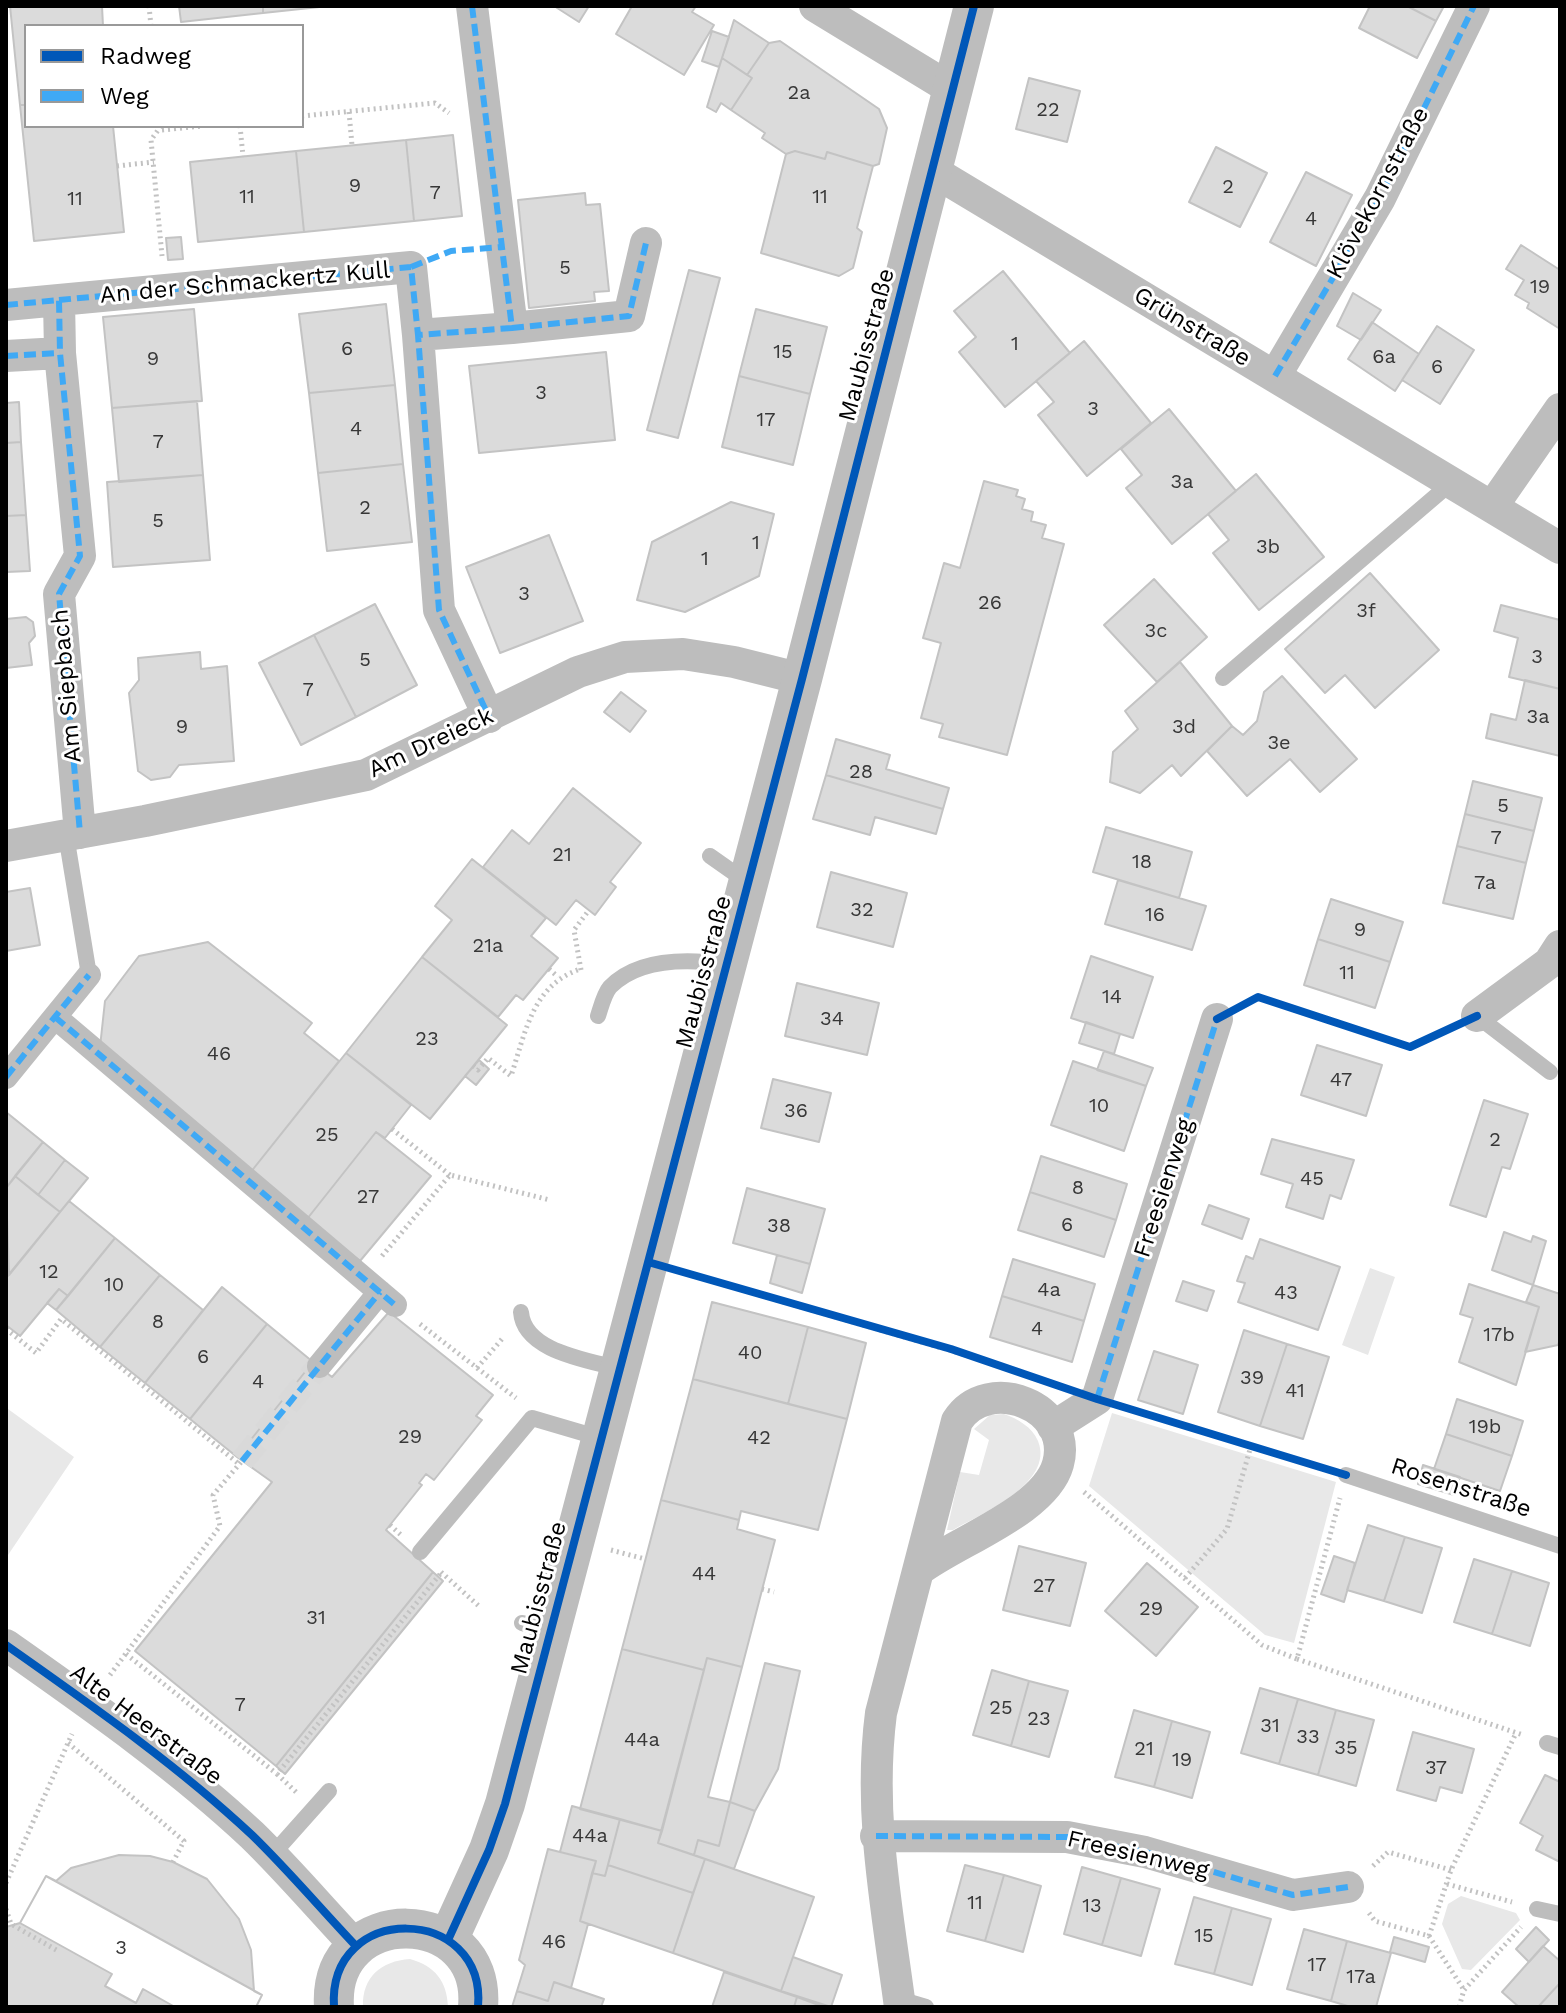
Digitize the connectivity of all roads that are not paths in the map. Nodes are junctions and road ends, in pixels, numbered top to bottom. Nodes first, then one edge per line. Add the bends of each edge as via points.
1 (472, 6) edge
2 (815, 6) edge
3 (974, 6) edge
4 (1474, 6) edge
5 (953, 90) junction
6 (933, 171) junction
7 (646, 243) dead end
8 (59, 300) junction
9 (6, 305) edge
10 (512, 328) junction
11 (418, 335) junction
12 (60, 353) junction
13 (6, 356) edge
14 (1275, 376) junction
15 (1560, 409) edge
16 (1451, 483) junction
17 (1492, 507) junction
18 (1560, 548) edge
19 (1223, 678) dead end
20 (802, 679) junction
21 (489, 717) junction
22 (73, 834) junction
23 (6, 846) edge
24 (710, 856) dead end
25 (748, 883) junction
26 (1560, 946) edge
27 (727, 965) junction
28 (89, 975) joint
29 (598, 1016) dead end
30 (1477, 1016) joint
31 (55, 1017) junction
32 (1217, 1019) dead end
33 (1550, 1072) dead end
34 (6, 1077) edge
35 (522, 1318) road end
36 (319, 1366) tunnel mouth
37 (620, 1369) junction
38 (1053, 1427) junction
39 (602, 1438) junction
40 (1346, 1475) road end
41 (1560, 1546) edge
42 (420, 1552) road end
43 (919, 1570) junction
44 (6, 1645) edge
45 (329, 1791) dead end
46 (876, 1836) junction
47 (272, 1855) junction
48 (1348, 1887) road end
49 (1537, 1909) road end
50 (1560, 1914) edge
51 (448, 1940) junction
52 (356, 1946) junction
53 (908, 2004) edge
54 (334, 2007) edge
55 (478, 2007) edge

1 - 10 street
2 - 5 street
3 - 5 street, Maubisstraße
4 - 14 street, Klövekornstraße via 1380,198
5 - 6 street, Maubisstraße
6 - 14 street, Grünstraße
6 - 20 street, Maubisstraße
7 - 10 street via 629,316
8 - 9 street
8 - 11 street, An der Schmackertz Kull via 411,267
8 - 12 street, Am Siepbach
10 - 11 street
11 - 21 street, An der Schmackertz Kull via 439,610
12 - 13 street
12 - 22 street, Am Siepbach via 80,556 59,594
14 - 16 street, Grünstraße
15 - 17 street
16 - 17 street, Grünstraße
16 - 19 lane
17 - 18 street, Grünstraße
20 - 21 street, Am Dreieck via 683,654 625,657 578,672
20 - 25 street, Maubisstraße
21 - 22 street, Am Dreieck via 366,775
22 - 23 street, Am Dreieck
22 - 28 lane
24 - 25 lane
25 - 27 street, Maubisstraße
26 - 30 street via 1549,963
27 - 29 lane via 664,962 620,979 608,989
27 - 37 street, Maubisstraße
28 - 31 street
30 - 33 lane
31 - 34 street
31 - 36 street via 379,1292
32 - 38 street, Freesienweg via 1097,1399
35 - 37 lane via 528,1334 543,1344
37 - 39 street, Maubisstraße
38 - 43 street via 1058,1464 1038,1495
38 - 43 street via 1035,1406 1010,1398 986,1399 961,1415
39 - 42 lane via 532,1418
39 - 51 street, Maubisstraße via 536,1627 505,1804
40 - 41 lane, Rosenstraße
43 - 46 street via 881,1713 875,1761
44 - 47 street, Alte Heerstraße via 171,1766
45 - 47 lane
46 - 48 street, Freesienweg via 1067,1837 1145,1852 1293,1895
46 - 53 street
47 - 52 street, Alte Heerstraße
49 - 50 lane
51 - 52 street via 426,1929 401,1926 377,1932
51 - 55 street via 469,1962 480,1991
52 - 54 street via 340,1967

